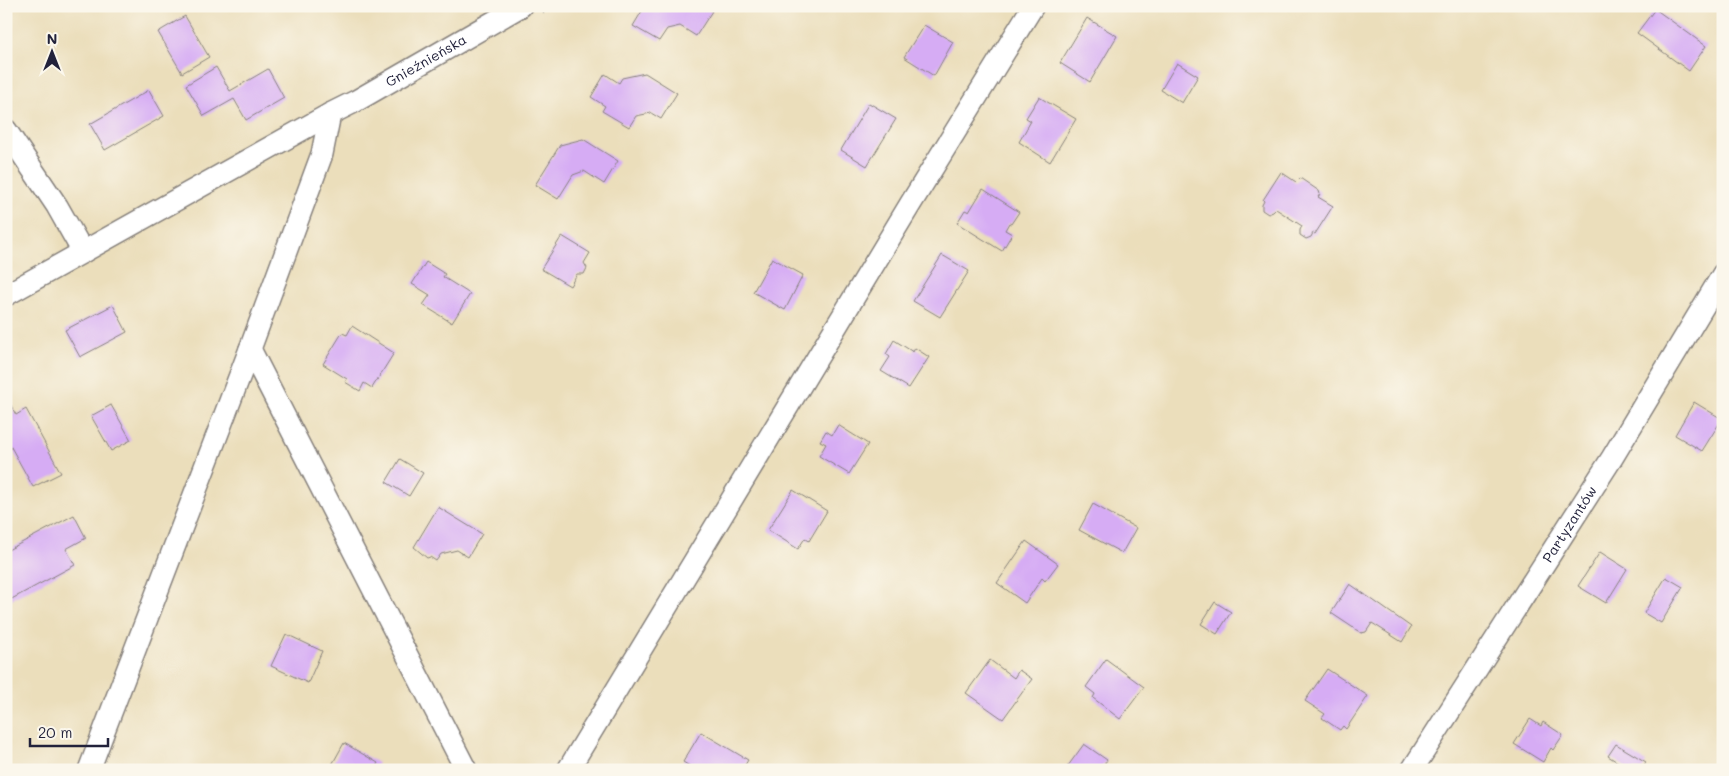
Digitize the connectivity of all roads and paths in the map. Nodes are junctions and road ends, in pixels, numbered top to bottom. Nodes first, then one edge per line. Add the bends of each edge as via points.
1 (521, 6) edge
2 (1034, 6) edge
3 (330, 114) junction
4 (6, 130) edge
5 (83, 252) junction
6 (1723, 274) edge
7 (6, 295) edge
8 (250, 349) junction
9 (90, 770) edge
10 (466, 770) edge
11 (568, 770) edge
12 (1412, 770) edge

1 - 3 street, Gnieźnieńska
2 - 11 street
3 - 5 street, Gnieźnieńska
3 - 8 street via 322,154
4 - 5 street via 57,206
5 - 7 street, Gnieźnieńska
6 - 12 street, Partyzantów via 1612,458
8 - 9 street
8 - 10 street

